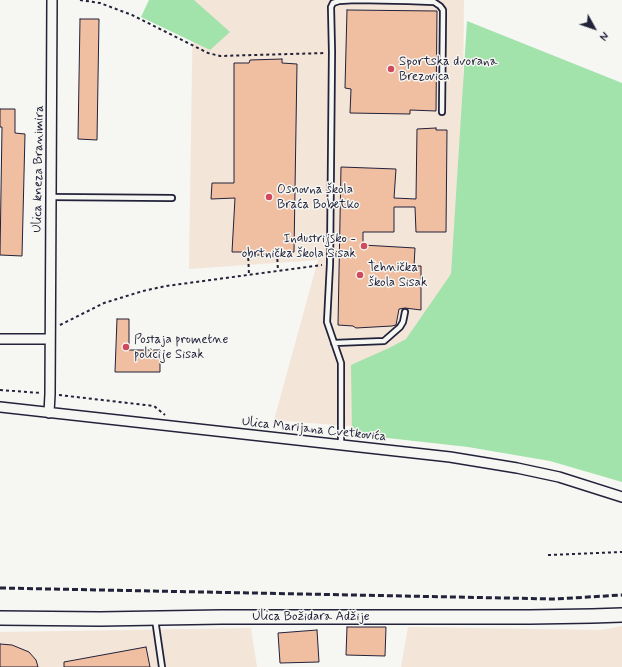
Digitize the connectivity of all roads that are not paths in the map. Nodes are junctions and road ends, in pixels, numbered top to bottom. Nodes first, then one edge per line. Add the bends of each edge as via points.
1 (52, 0) edge
2 (442, 112) dead end
3 (51, 197) junction
4 (172, 198) dead end
5 (405, 312) dead end
6 (0, 339) edge
7 (50, 339) junction
8 (334, 343) junction
9 (0, 407) edge
10 (49, 413) junction
11 (341, 446) junction
12 (622, 497) edge
13 (622, 615) edge
14 (0, 618) edge
15 (155, 618) junction
16 (162, 667) edge

1 - 3 street, Ulica kneza Branimira
2 - 8 lane via 442,8 437,3 426,1 335,2 331,7 330,264 327,322
3 - 4 lane
3 - 7 street, Ulica kneza Branimira
5 - 8 lane via 400,327 384,341
6 - 7 street
7 - 10 street, Ulica kneza Branimira
8 - 11 lane via 341,363
9 - 10 street, Ulica Marijana Cvetkovića
10 - 11 street, Ulica Marijana Cvetkovića
11 - 12 street, Ulica Marijana Cvetkovića via 450,457 517,468
13 - 15 main road, Ulica Božidara Adžije
14 - 15 main road, Ulica Božidara Adžije
15 - 16 lane

